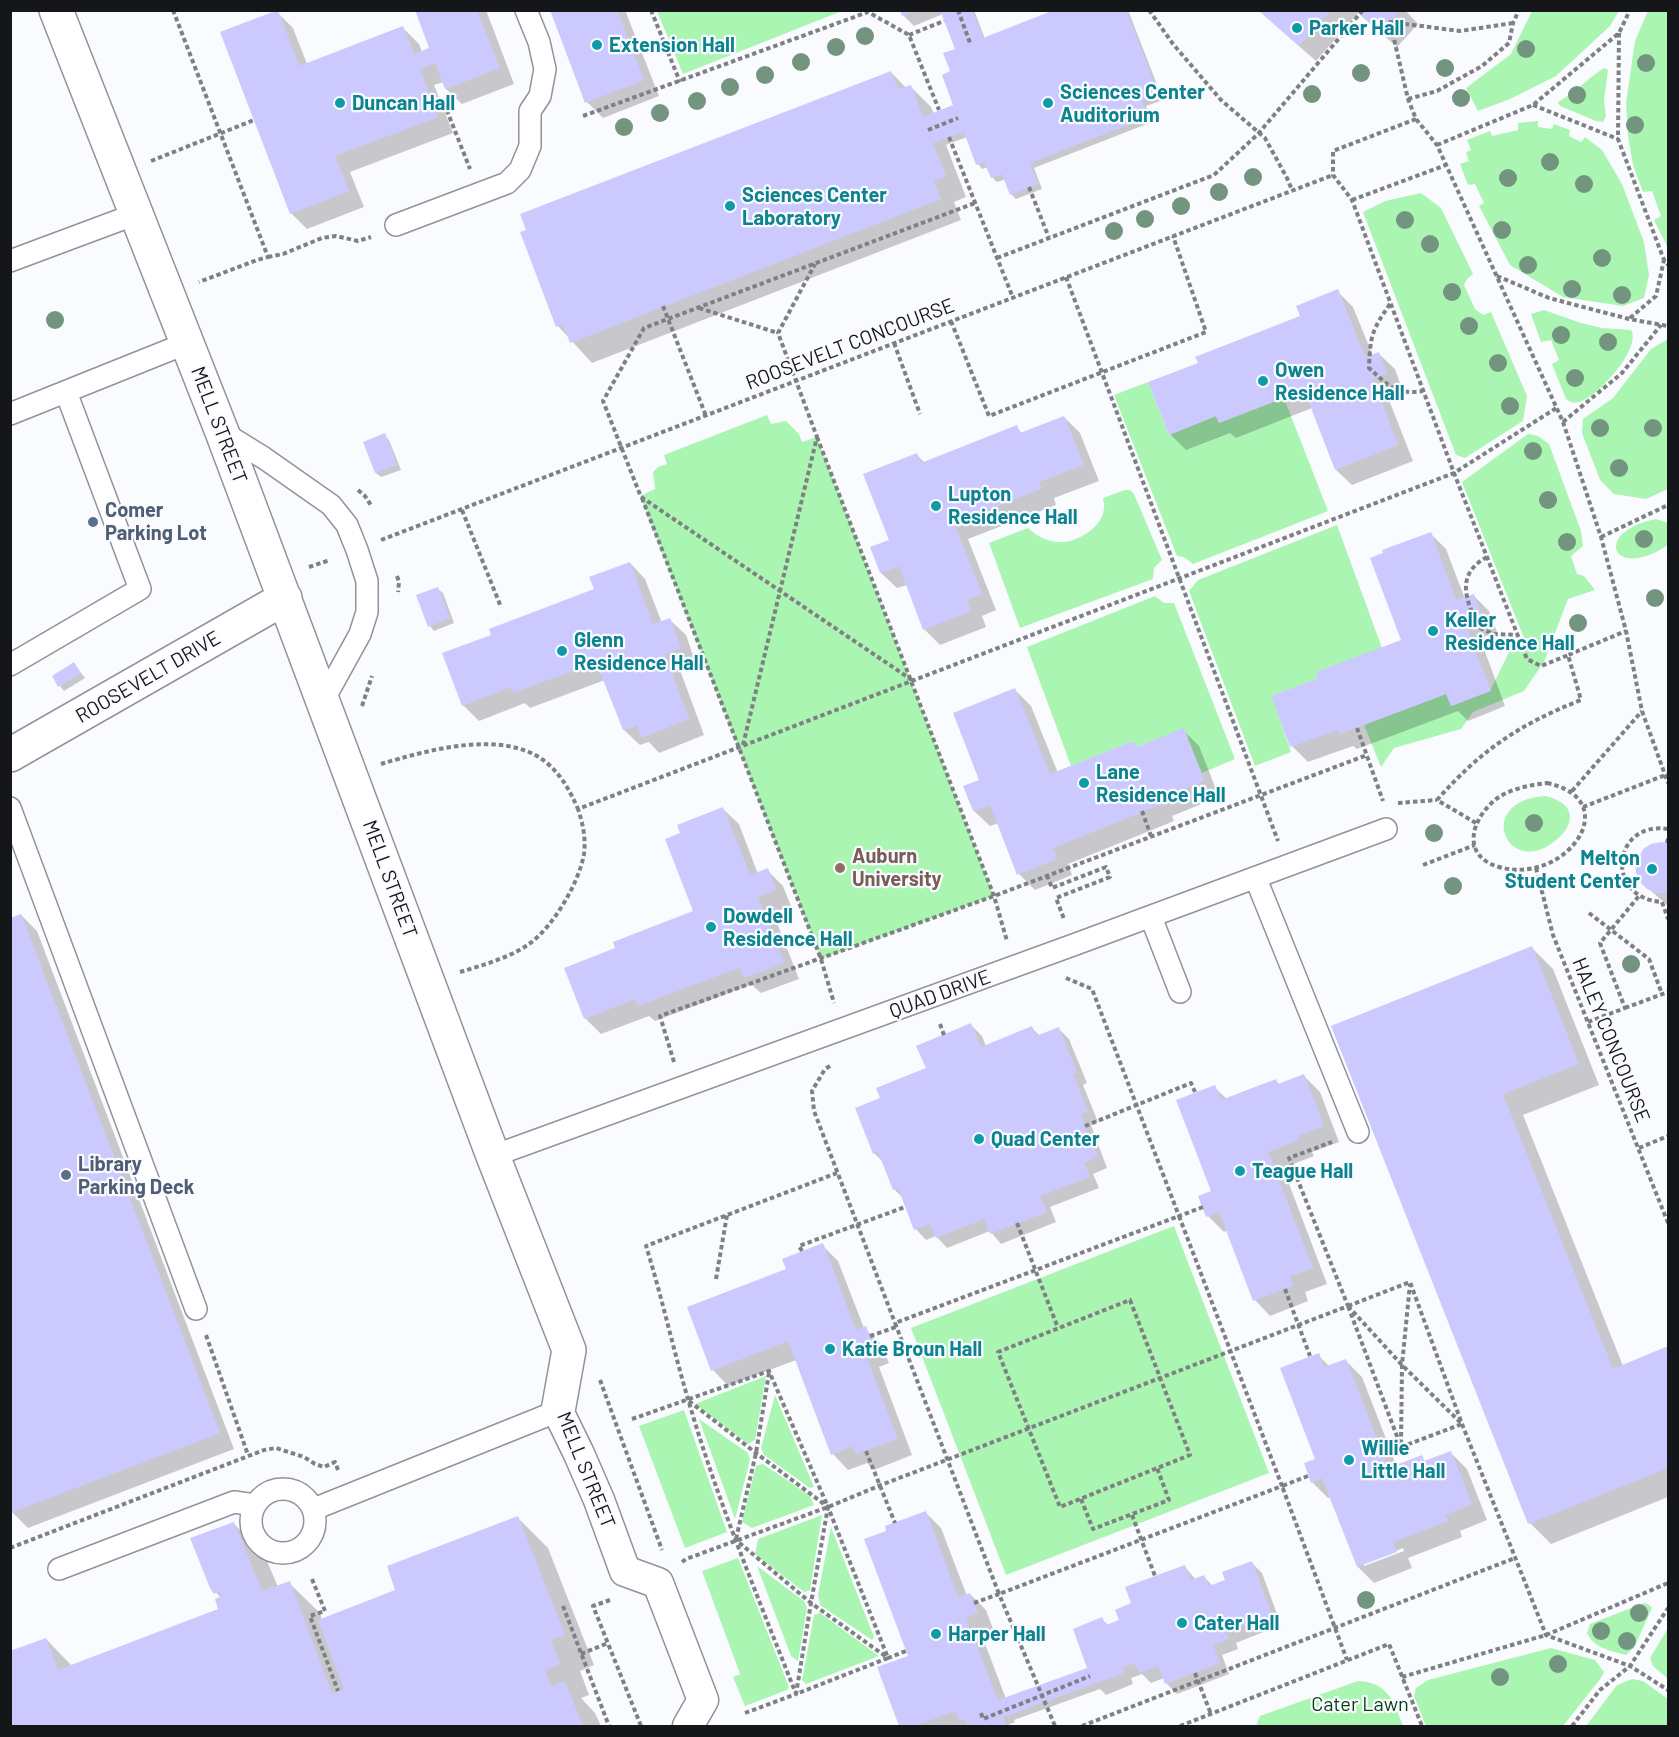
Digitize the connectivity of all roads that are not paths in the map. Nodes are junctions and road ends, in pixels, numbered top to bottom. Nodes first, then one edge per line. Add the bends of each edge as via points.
1 (526, 10) edge
2 (64, 12) edge
3 (136, 214) junction
4 (396, 225) road end
5 (10, 261) edge
6 (187, 343) junction
7 (66, 392) junction
8 (10, 414) edge
9 (222, 432) junction
10 (285, 598) junction
11 (10, 665) edge
12 (324, 701) junction
13 (10, 755) edge
14 (10, 808) edge
15 (1386, 829) dead end
16 (1256, 879) junction
17 (1150, 917) junction
18 (1180, 992) dead end
19 (1358, 1132) road end
20 (493, 1156) junction
21 (196, 1309) road end
22 (558, 1411) junction
23 (255, 1505) junction
24 (314, 1509) junction
25 (59, 1569) dead end
26 (688, 1726) edge

1 - 4 lane via 545,69 540,96 530,111 530,146 520,170 507,183
2 - 3 street, MELL STREET
3 - 5 lane
3 - 6 street, MELL STREET
6 - 7 lane
6 - 9 street, MELL STREET
7 - 8 lane
7 - 11 lane via 140,589
9 - 10 street, MELL STREET
9 - 12 lane via 331,506 347,525 357,549 367,581 367,612 360,634
10 - 12 street, MELL STREET
10 - 13 street, ROOSEVELT DRIVE
12 - 20 street, MELL STREET
14 - 21 lane
15 - 16 lane, QUAD DRIVE
16 - 17 lane, QUAD DRIVE
16 - 19 lane
17 - 18 lane
17 - 20 lane, QUAD DRIVE
20 - 22 street, MELL STREET via 569,1350
22 - 24 lane
22 - 26 street, MELL STREET via 599,1500 625,1571 658,1583 704,1700
23 - 24 lane via 270,1491 290,1489 308,1500
23 - 24 lane via 255,1535 270,1550 280,1552 291,1552 309,1540 314,1530
23 - 25 lane via 234,1502

